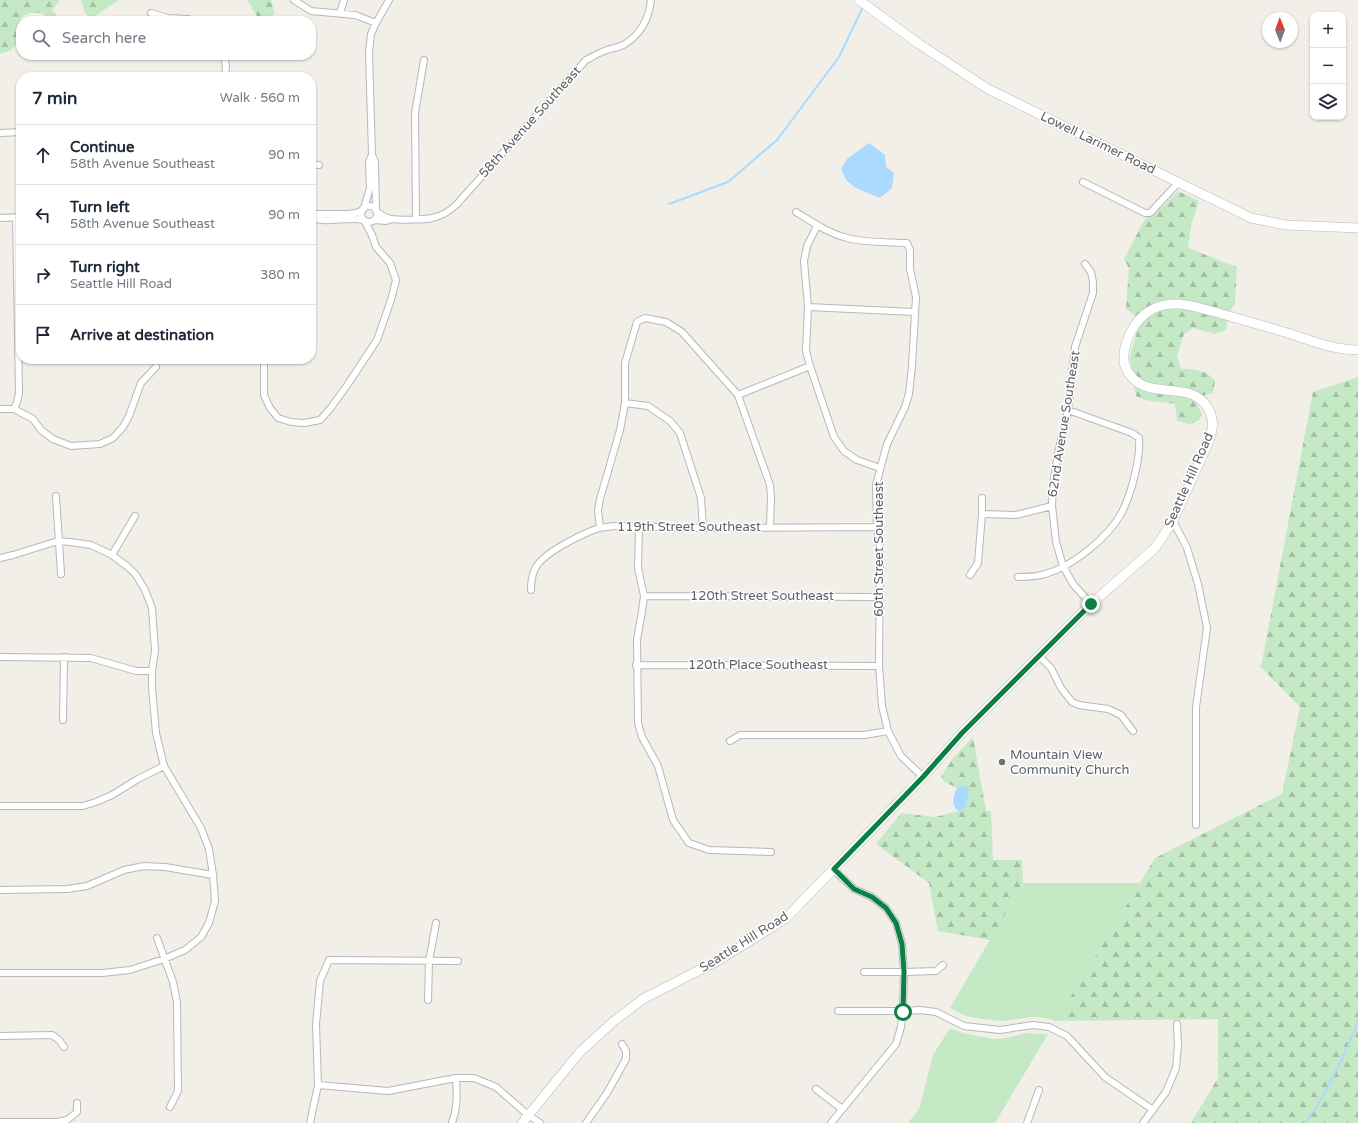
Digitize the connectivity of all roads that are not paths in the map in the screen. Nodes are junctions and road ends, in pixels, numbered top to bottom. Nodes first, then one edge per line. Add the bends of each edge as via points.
1 (294, 0) edge
2 (344, 0) edge
3 (389, 0) edge
4 (651, 0) edge
5 (859, 0) edge
6 (151, 13) dead end
7 (340, 14) junction
8 (161, 16) edge
9 (376, 23) junction
10 (225, 60) edge
11 (424, 60) dead end
12 (225, 72) edge
13 (16, 132) edge
14 (0, 133) edge
15 (372, 155) junction
16 (316, 165) edge
17 (319, 165) dead end
18 (1083, 182) dead end
19 (1178, 183) junction
20 (364, 209) junction
21 (377, 211) junction
22 (796, 212) dead end
23 (316, 214) edge
24 (16, 217) edge
25 (0, 218) edge
26 (316, 219) edge
27 (392, 219) junction
28 (416, 219) junction
29 (375, 220) junction
30 (365, 221) junction
31 (818, 226) junction
32 (1358, 228) edge
33 (372, 235) junction
34 (1085, 264) dead end
35 (808, 307) junction
36 (915, 312) junction
37 (1358, 350) edge
38 (19, 364) edge
39 (264, 364) edge
40 (810, 366) junction
41 (156, 367) dead end
42 (738, 395) junction
43 (625, 403) junction
44 (0, 409) edge
45 (14, 409) junction
46 (1068, 410) junction
47 (880, 468) junction
48 (56, 496) dead end
49 (982, 498) dead end
50 (1052, 506) junction
51 (982, 514) junction
52 (135, 516) dead end
53 (1173, 521) junction
54 (639, 527) junction
55 (770, 527) junction
56 (877, 527) junction
57 (600, 528) junction
58 (703, 528) junction
59 (58, 541) junction
60 (112, 555) junction
61 (0, 558) edge
62 (1063, 566) junction
63 (61, 574) dead end
64 (970, 575) dead end
65 (1018, 577) dead end
66 (531, 590) dead end
67 (644, 596) junction
68 (879, 597) junction
69 (1091, 604) junction
70 (1039, 656) junction
71 (0, 657) edge
72 (64, 657) junction
73 (636, 665) junction
74 (879, 666) junction
75 (152, 670) junction
76 (63, 720) dead end
77 (888, 731) junction
78 (1133, 731) dead end
79 (730, 741) dead end
80 (164, 766) junction
81 (923, 777) junction
82 (0, 806) edge
83 (1196, 825) dead end
84 (771, 852) dead end
85 (834, 869) junction
86 (213, 874) junction
87 (0, 890) edge
88 (436, 923) dead end
89 (157, 938) dead end
90 (164, 959) junction
91 (429, 961) junction
92 (458, 961) dead end
93 (943, 966) dead end
94 (864, 972) dead end
95 (904, 972) junction
96 (0, 973) edge
97 (428, 1000) dead end
98 (838, 1011) dead end
99 (903, 1012) junction
100 (1176, 1024) dead end
101 (0, 1036) edge
102 (622, 1044) dead end
103 (64, 1047) dead end
104 (456, 1078) junction
105 (318, 1085) junction
106 (816, 1089) dead end
107 (1039, 1090) dead end
108 (78, 1103) dead end
109 (170, 1107) dead end
110 (842, 1109) junction
111 (1153, 1110) junction
112 (528, 1115) junction
113 (0, 1122) edge
114 (310, 1123) edge
115 (452, 1123) edge
116 (522, 1123) edge
117 (540, 1123) edge
118 (586, 1123) edge
119 (830, 1123) edge
120 (1027, 1123) edge
121 (1143, 1123) edge

1 - 7 street via 311,11
2 - 7 street
3 - 9 street
4 - 28 street, 58th Avenue Southeast via 648,17 634,37 586,60 457,204 449,211 432,218
5 - 19 main road, Lowell Larimer Road via 919,44 988,89
6 - 8 street
7 - 9 street via 354,15
9 - 15 street via 369,52
10 - 12 street
11 - 28 street via 415,113
13 - 14 street
15 - 20 street via 369,162 370,188
15 - 21 street
16 - 17 street
18 - 19 street via 1145,213 1150,212
19 - 32 main road, Lowell Larimer Road via 1251,218 1286,225
20 - 21 street via 372,207
20 - 23 street via 356,213
20 - 30 street via 361,215
21 - 27 street, 58th Avenue Southeast
21 - 29 street
22 - 31 street
24 - 25 street
26 - 30 street via 354,218
27 - 28 street, 58th Avenue Southeast
27 - 29 street, 58th Avenue Southeast
29 - 30 street
29 - 33 street
30 - 33 street
31 - 35 street via 807,246 804,261
31 - 36 street, 60th Street Southeast via 846,238 907,243 916,297
33 - 39 street via 376,247 390,263 396,280 377,340 330,409 320,420 304,423 278,418 264,395
34 - 46 street, 62nd Avenue Southeast via 1091,272 1093,293 1075,347
35 - 36 street
35 - 40 street via 806,351
36 - 47 street, 60th Street Southeast via 909,394 887,444
37 - 53 main road, Seattle Hill Road via 1345,350 1180,304 1156,307 1140,317 1127,340 1124,364 1127,371 1139,384 1146,387 1192,394 1205,403 1213,422 1211,436
38 - 45 street via 19,394
40 - 42 street
40 - 47 street via 834,437 844,451 857,460
41 - 45 street via 141,383 123,427 113,438 100,444 71,446 53,439 41,430 33,419
42 - 43 street via 682,332 666,322 645,318 637,322 625,363
42 - 55 street via 770,485
43 - 57 street via 600,499
43 - 58 street via 648,406 670,420 680,433 701,498
44 - 45 street
46 - 50 street, 62nd Avenue Southeast via 1057,461
46 - 62 street via 1132,433 1139,438 1140,450 1131,489 1122,512 1092,547
47 - 56 street, 60th Street Southeast via 876,485
48 - 59 street
49 - 51 street
50 - 51 street via 1016,515
50 - 62 street, 62nd Avenue Southeast via 1056,542
51 - 64 street via 978,563
52 - 60 street
53 - 69 main road, Seattle Hill Road via 1155,548
53 - 83 street via 1187,548 1207,628 1196,707
54 - 57 street, 119th Street Southeast
54 - 58 street, 119th Street Southeast
54 - 67 street via 638,568
55 - 56 street, 119th Street Southeast
55 - 58 street, 119th Street Southeast
56 - 68 street, 60th Street Southeast via 880,547
57 - 66 street, 119th Street Southeast via 545,556 535,568
59 - 60 street via 91,545
59 - 61 street
59 - 63 street
60 - 75 street via 136,575 152,608 155,651
62 - 65 street via 1046,574
62 - 69 street, 62nd Avenue Southeast via 1073,584
67 - 68 street, 120th Street Southeast
67 - 73 street via 636,640
68 - 74 street, 60th Street Southeast
69 - 70 main road, Seattle Hill Road
70 - 78 street via 1051,668 1061,688 1072,702 1121,714
70 - 81 main road, Seattle Hill Road via 962,733
71 - 72 street
72 - 75 street via 91,658 136,671
72 - 76 street
73 - 74 street, 120th Place Southeast
73 - 84 street via 638,722 642,737 658,766 672,820 689,843 709,850
74 - 77 street, 60th Street Southeast via 882,706
75 - 80 street via 156,733
77 - 79 street via 864,735 740,735
77 - 81 street, 60th Street Southeast via 901,756
80 - 82 street via 112,796 83,806
80 - 86 street via 201,828 209,849
81 - 85 main road, Seattle Hill Road
85 - 95 street via 854,889 872,897 890,913 902,944
85 - 112 main road, Seattle Hill Road via 785,919 719,960 643,999 614,1021 580,1052
86 - 87 street via 144,866 124,870 88,886 67,889
86 - 90 street via 215,901 209,923 201,937 185,950
88 - 91 street
89 - 90 street
90 - 96 street via 130,970 102,973
90 - 109 street via 177,1002 178,1091
91 - 92 street
91 - 97 street
91 - 105 street via 329,960 320,981 316,1024
93 - 95 street via 936,971
94 - 95 street
95 - 99 street
98 - 99 street
99 - 110 street via 896,1044
99 - 111 street via 936,1012 964,1026 986,1029 1000,1030 1033,1025 1049,1027 1067,1036 1105,1077
100 - 111 street via 1176,1068 1166,1092
101 - 103 street via 52,1035
102 - 118 street via 626,1051 626,1060
104 - 105 street via 388,1091
104 - 112 street via 474,1078 496,1087
104 - 115 street via 458,1099
105 - 114 street
106 - 110 street
107 - 120 street
108 - 113 street via 77,1112 68,1120
110 - 119 street
111 - 121 street
112 - 116 main road, Seattle Hill Road
112 - 117 street

